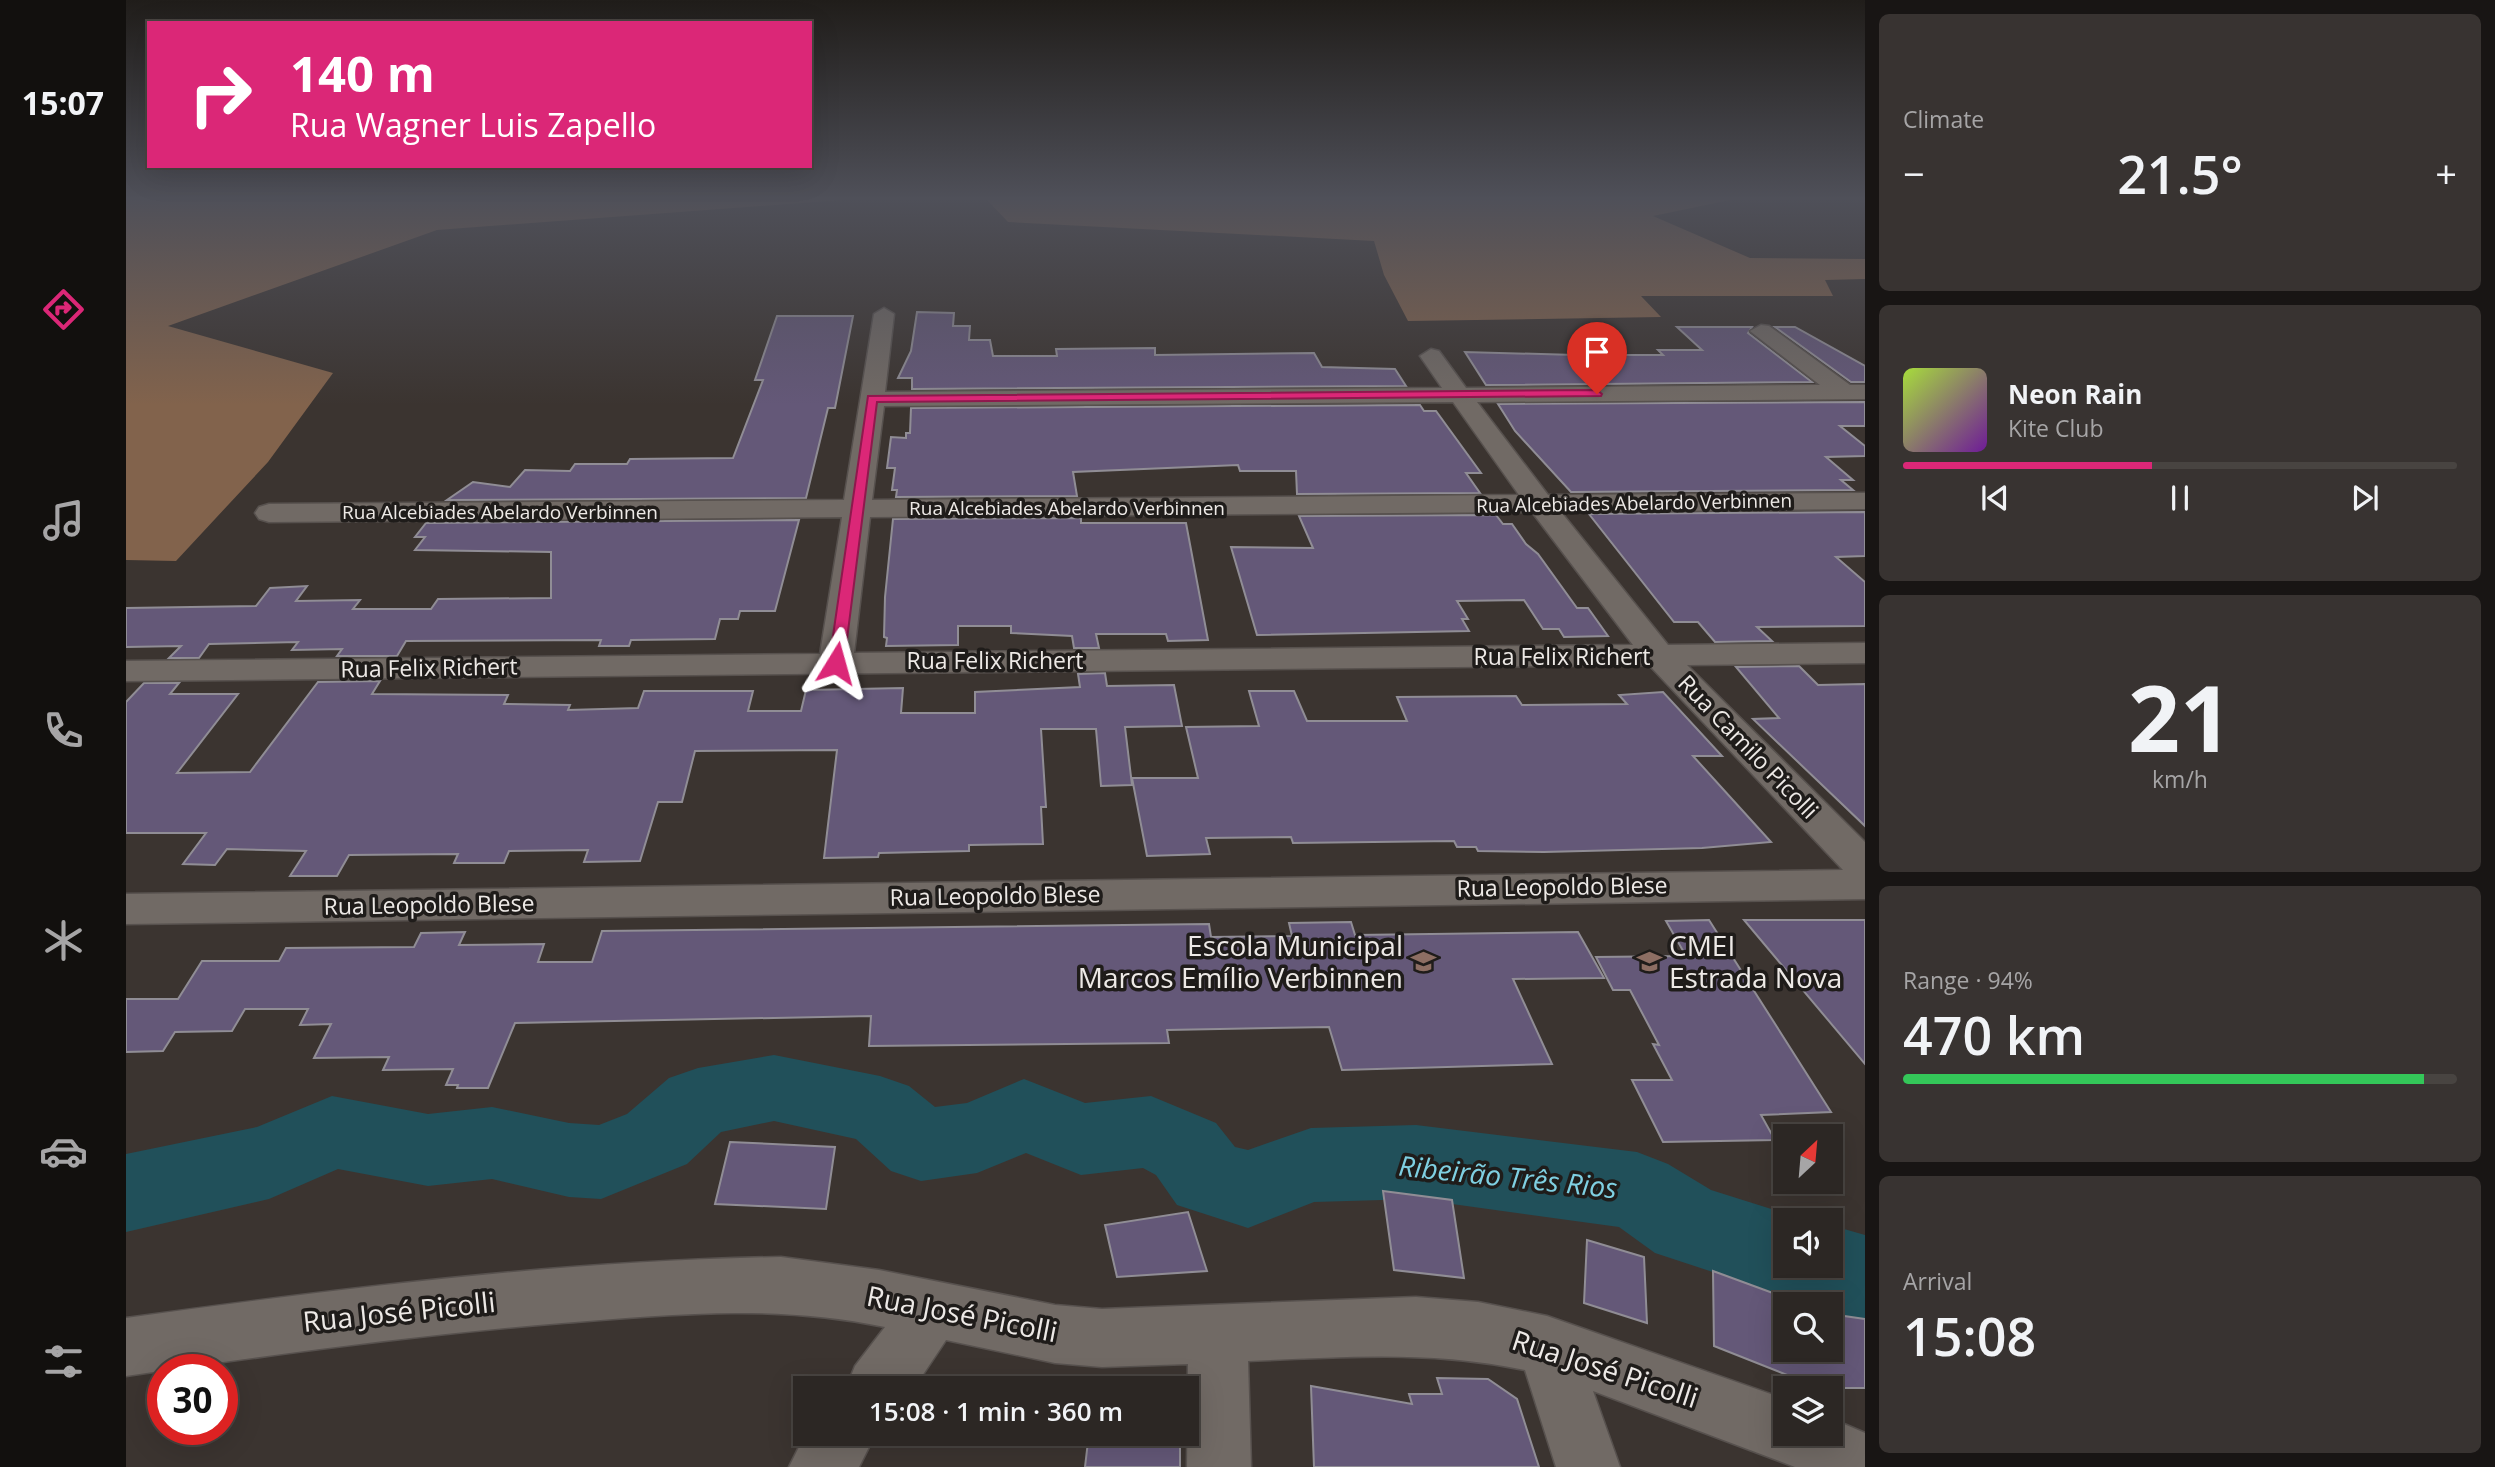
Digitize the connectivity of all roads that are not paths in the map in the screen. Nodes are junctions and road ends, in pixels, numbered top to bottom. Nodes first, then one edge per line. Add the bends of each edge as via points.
1 (884, 314) dead end
2 (1761, 331) dead end
3 (1431, 356) dead end
4 (1855, 392) edge
5 (1460, 395) junction
6 (872, 398) junction
7 (1865, 501) edge
8 (1540, 504) junction
9 (857, 509) junction
10 (269, 513) dead end
11 (1865, 653) edge
12 (1659, 656) junction
13 (836, 663) junction
14 (126, 671) edge
15 (1865, 867) edge
16 (1865, 884) edge
17 (126, 909) edge
18 (933, 1309) junction
19 (1218, 1332) junction
20 (1547, 1345) junction
21 (126, 1347) edge
22 (886, 1376) edge
23 (1773, 1427) edge
24 (836, 1446) edge
25 (1820, 1446) edge
26 (1865, 1465) edge
27 (821, 1467) edge
28 (1219, 1467) edge
29 (1588, 1467) edge

1 - 6 street
2 - 4 street
3 - 5 street, Rua Camilo Picolli
4 - 5 street
5 - 6 street
5 - 8 street, Rua Camilo Picolli
6 - 9 street
7 - 8 street, Rua Alcebiades Abelardo Verbinnen
8 - 9 street, Rua Alcebiades Abelardo Verbinnen
8 - 12 street, Rua Camilo Picolli
9 - 10 street, Rua Alcebiades Abelardo Verbinnen
9 - 13 street
11 - 12 street, Rua Felix Richert
12 - 13 street, Rua Felix Richert
12 - 15 street, Rua Camilo Picolli
13 - 14 street, Rua Felix Richert
16 - 17 street, Rua Leopoldo Blese
18 - 19 street, Rua José Picolli via 1055,1334 1102,1338
18 - 21 street, Rua José Picolli via 781,1284 678,1286 354,1315
18 - 22 street
19 - 20 street, Rua José Picolli via 1416,1326
19 - 28 street
20 - 23 street, Rua José Picolli
20 - 29 street
24 - 27 street
25 - 26 street, Rua José Picolli

